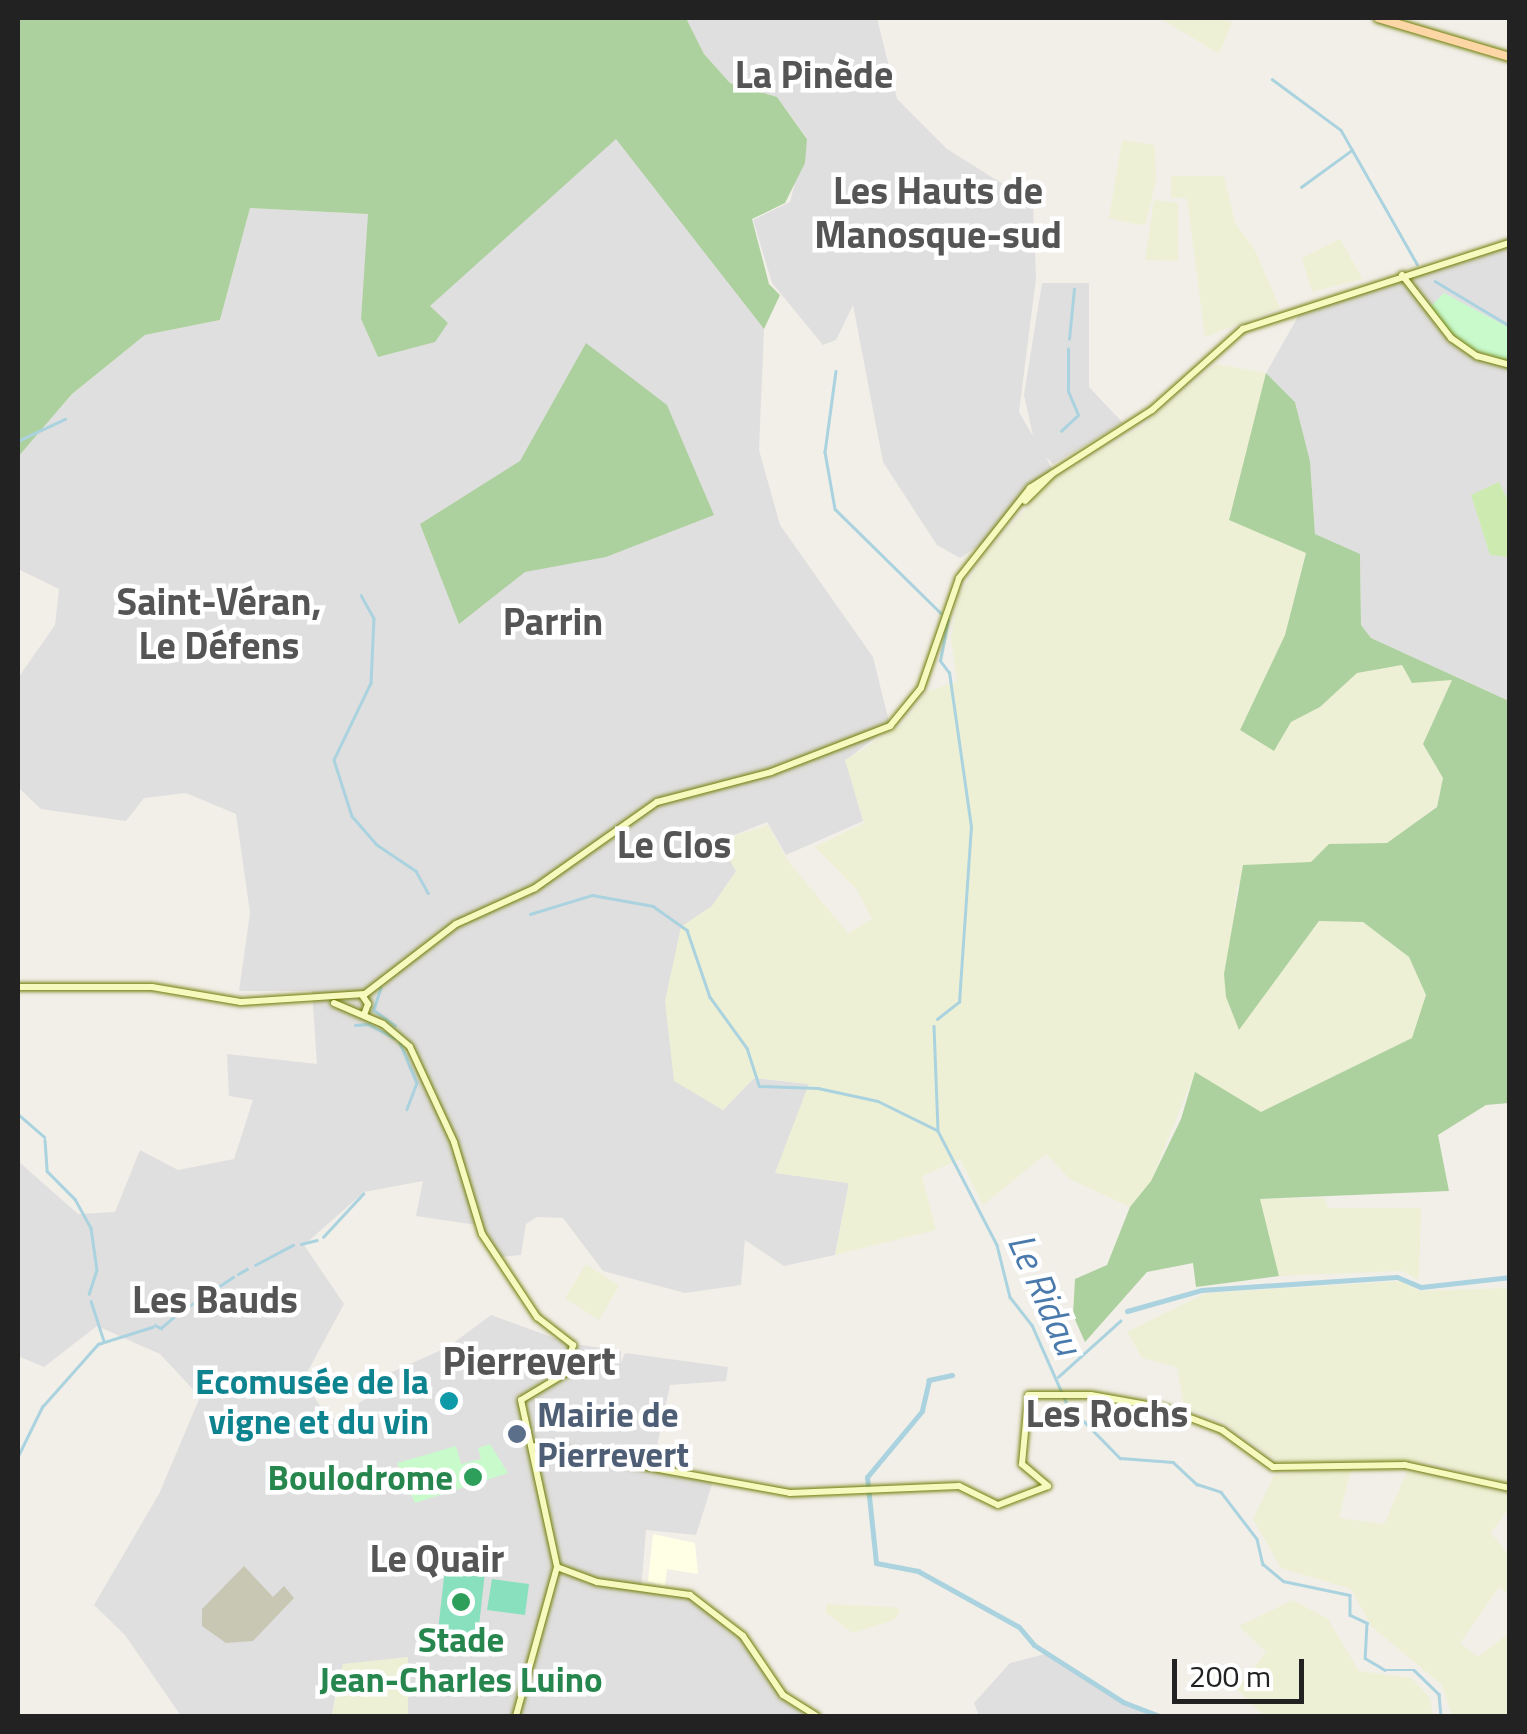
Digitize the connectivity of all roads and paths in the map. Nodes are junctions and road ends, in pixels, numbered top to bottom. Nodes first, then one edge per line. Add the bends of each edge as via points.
1 (1378, 18) edge
2 (1510, 57) edge
3 (1510, 243) edge
4 (1402, 280) junction
5 (1510, 364) edge
6 (18, 988) edge
7 (348, 998) junction
8 (323, 1000) junction
9 (365, 1006) junction
10 (346, 1009) junction
11 (532, 1446) junction
12 (1510, 1488) edge
13 (557, 1567) junction
14 (516, 1716) edge
15 (817, 1716) edge

1 - 2 main road
3 - 4 main road
4 - 5 main road via 1452,338 1484,359
4 - 9 main road via 1243,329 1152,410 1044,478 959,578 926,677 893,723 772,772 656,803 536,888 456,924 380,980
6 - 8 main road via 134,986 231,1002
7 - 8 main road
7 - 9 main road
7 - 10 main road
8 - 10 main road
9 - 10 main road
9 - 11 main road via 414,1053 454,1142 482,1234 533,1313 572,1343 566,1373 521,1398
11 - 12 main road via 790,1492 958,1486 998,1505 1047,1489 1022,1464 1030,1398 1098,1396 1190,1416 1280,1468 1405,1465
11 - 13 main road
13 - 14 main road
13 - 15 main road via 597,1582 690,1595 743,1636 786,1698

